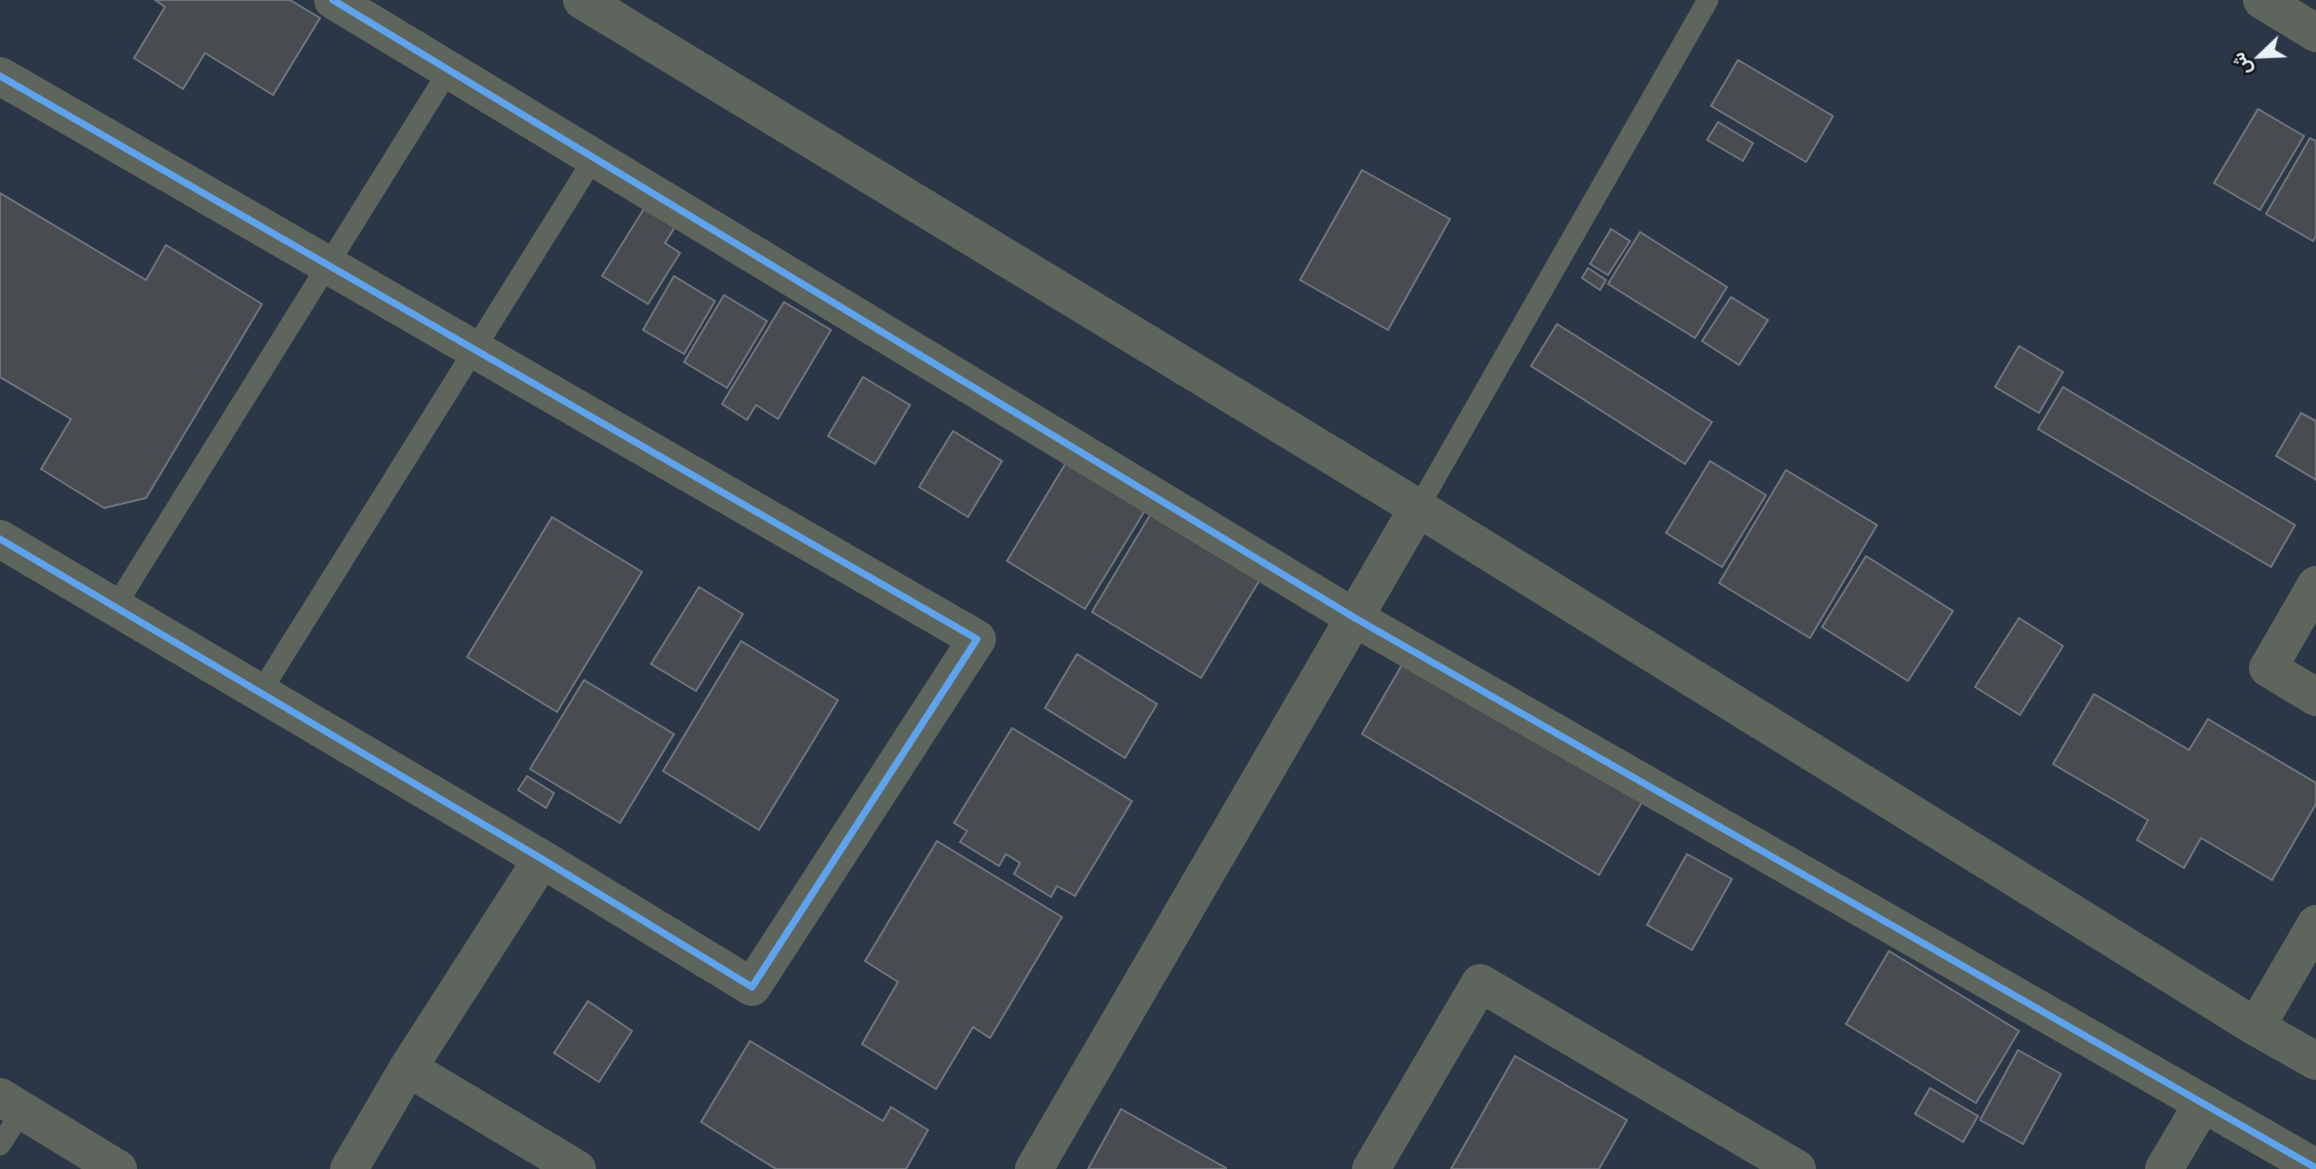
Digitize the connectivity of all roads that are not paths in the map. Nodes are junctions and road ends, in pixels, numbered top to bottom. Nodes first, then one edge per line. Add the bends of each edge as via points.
1 (333, 0) edge
2 (582, 0) edge
3 (1708, 0) edge
4 (2262, 0) edge
5 (2316, 33) edge
6 (449, 70) junction
7 (0, 76) edge
8 (594, 158) junction
9 (328, 265) junction
10 (475, 350) junction
11 (1418, 508) junction
12 (0, 539) edge
13 (2316, 585) edge
14 (115, 607) junction
15 (1355, 618) junction
16 (260, 693) junction
17 (2316, 697) edge
18 (542, 859) junction
19 (2316, 924) edge
20 (2256, 1027) junction
21 (2316, 1061) edge
22 (408, 1068) junction
23 (2203, 1103) junction
24 (11, 1104) edge
25 (0, 1145) edge
26 (2316, 1168) edge
27 (118, 1169) edge
28 (349, 1169) edge
29 (577, 1169) edge
30 (1034, 1169) edge
31 (1371, 1169) edge
32 (1797, 1169) edge
33 (2164, 1169) edge

1 - 6 street
2 - 11 street
3 - 11 lane
4 - 5 street
6 - 8 street
6 - 9 lane
7 - 9 street
8 - 10 lane
8 - 15 street
9 - 10 street
9 - 14 lane
10 - 16 lane
10 - 18 street via 977,639 752,987
11 - 15 street
11 - 20 street
12 - 14 street
13 - 17 street via 2268,668
14 - 16 street
15 - 23 street
15 - 30 street
16 - 18 street
18 - 22 street
19 - 20 street
20 - 21 street
22 - 28 street
22 - 29 street
23 - 26 street
23 - 33 street
24 - 25 lane
24 - 27 street
31 - 32 street via 1480,983

